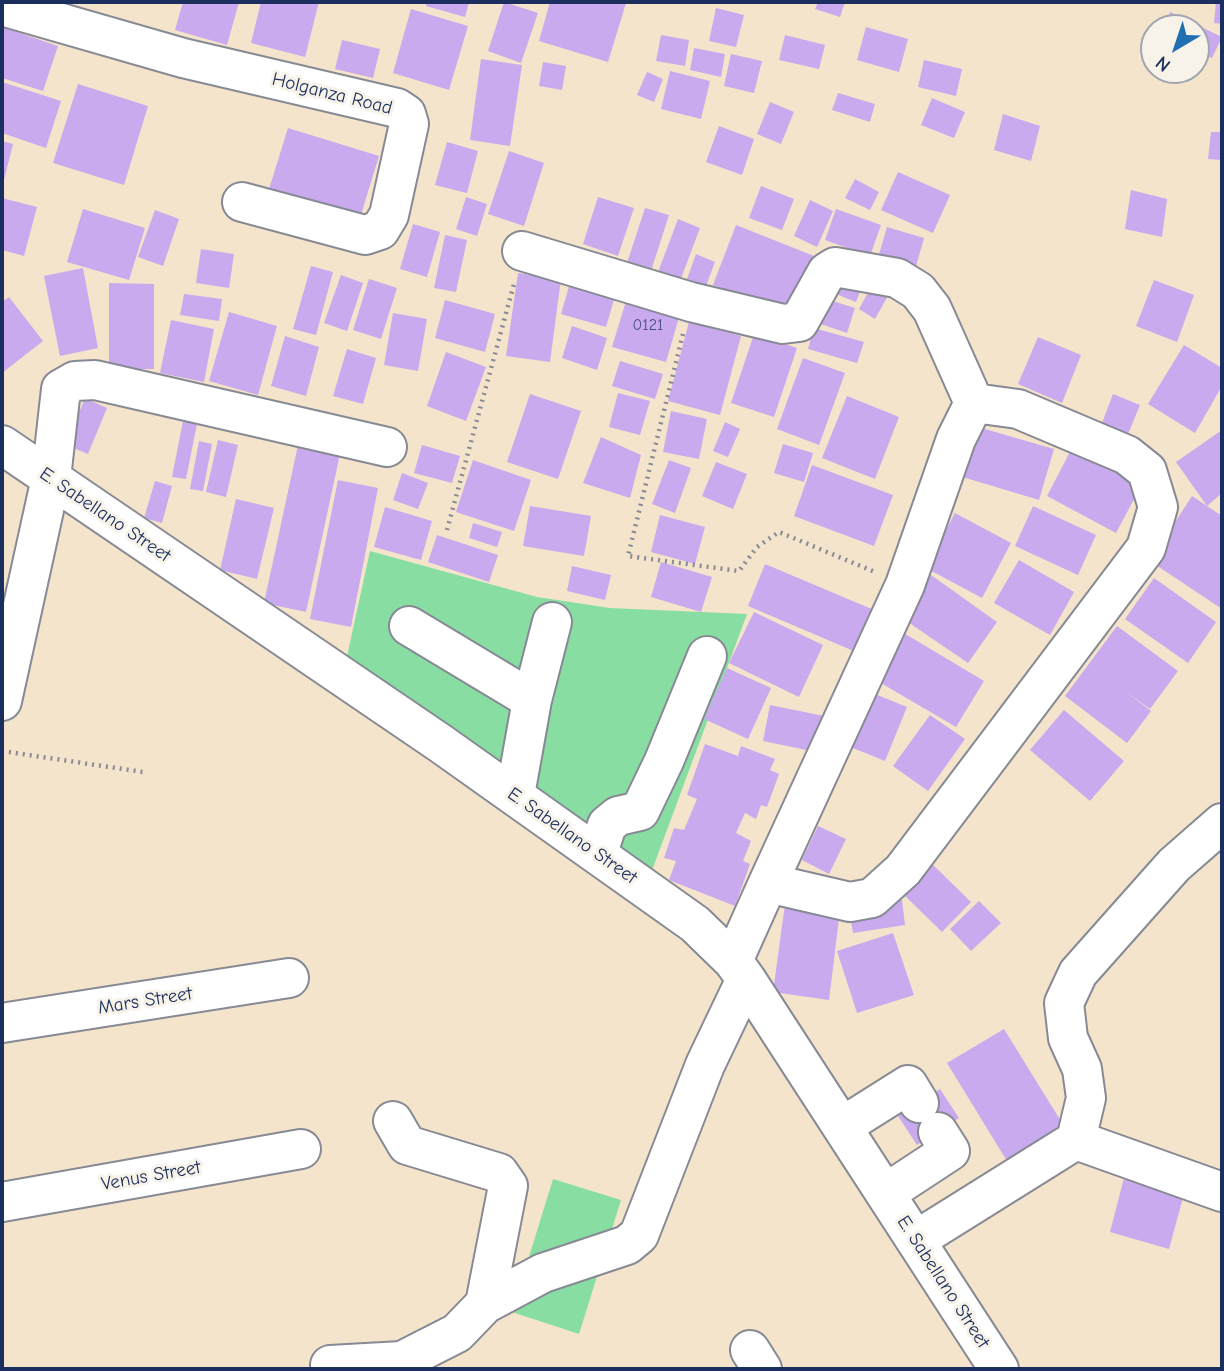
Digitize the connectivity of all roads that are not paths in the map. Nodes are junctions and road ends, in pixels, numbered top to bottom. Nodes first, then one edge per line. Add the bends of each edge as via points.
1 (2, 6) edge
2 (242, 202) dead end
3 (522, 251) road end
4 (974, 403) junction
5 (2, 445) edge
6 (387, 447) dead end
7 (51, 478) junction
8 (552, 622) dead end
9 (410, 626) dead end
10 (707, 656) dead end
11 (532, 700) junction
12 (2, 701) edge
13 (515, 795) junction
14 (1222, 822) edge
15 (598, 853) junction
16 (768, 883) junction
17 (740, 970) junction
18 (289, 978) dead end
19 (2, 1023) edge
20 (393, 1121) dead end
21 (843, 1126) junction
22 (1076, 1140) junction
23 (301, 1149) dead end
24 (1222, 1192) edge
25 (886, 1193) junction
26 (2, 1202) edge
27 (916, 1240) junction
28 (485, 1304) junction
29 (327, 1368) edge
30 (999, 1369) edge

1 - 2 street, Holganza Road via 406,114 409,124 392,202 380,230 365,235
3 - 4 street via 691,302 783,324 799,322 827,272 835,267 897,278 918,291 932,309
4 - 16 street via 956,439 905,584
4 - 16 street via 1018,409 1127,455 1147,471 1158,507 1146,548 903,870 872,898 850,902
5 - 7 street, E. Sabellano Street
6 - 7 street via 95,380 75,381 61,389
7 - 12 street
7 - 13 street, E. Sabellano Street
8 - 11 street
9 - 11 street
10 - 15 street via 640,811 618,816 607,825
11 - 13 street
13 - 15 street, E. Sabellano Street
14 - 22 street via 1174,865 1078,973 1064,1003 1068,1038 1082,1069 1086,1098
15 - 17 street, E. Sabellano Street via 695,923
16 - 17 street
17 - 21 street, E. Sabellano Street
17 - 28 street via 639,1235 627,1245 542,1273
18 - 19 street, Mars Street
20 - 28 street via 407,1145 499,1173 508,1186
21 - 25 street, E. Sabellano Street
21 - 25 street via 908,1085 950,1152
22 - 24 street
22 - 27 street
23 - 26 street, Venus Street
25 - 27 street, E. Sabellano Street
27 - 30 street, E. Sabellano Street
28 - 29 street via 457,1333 402,1361

